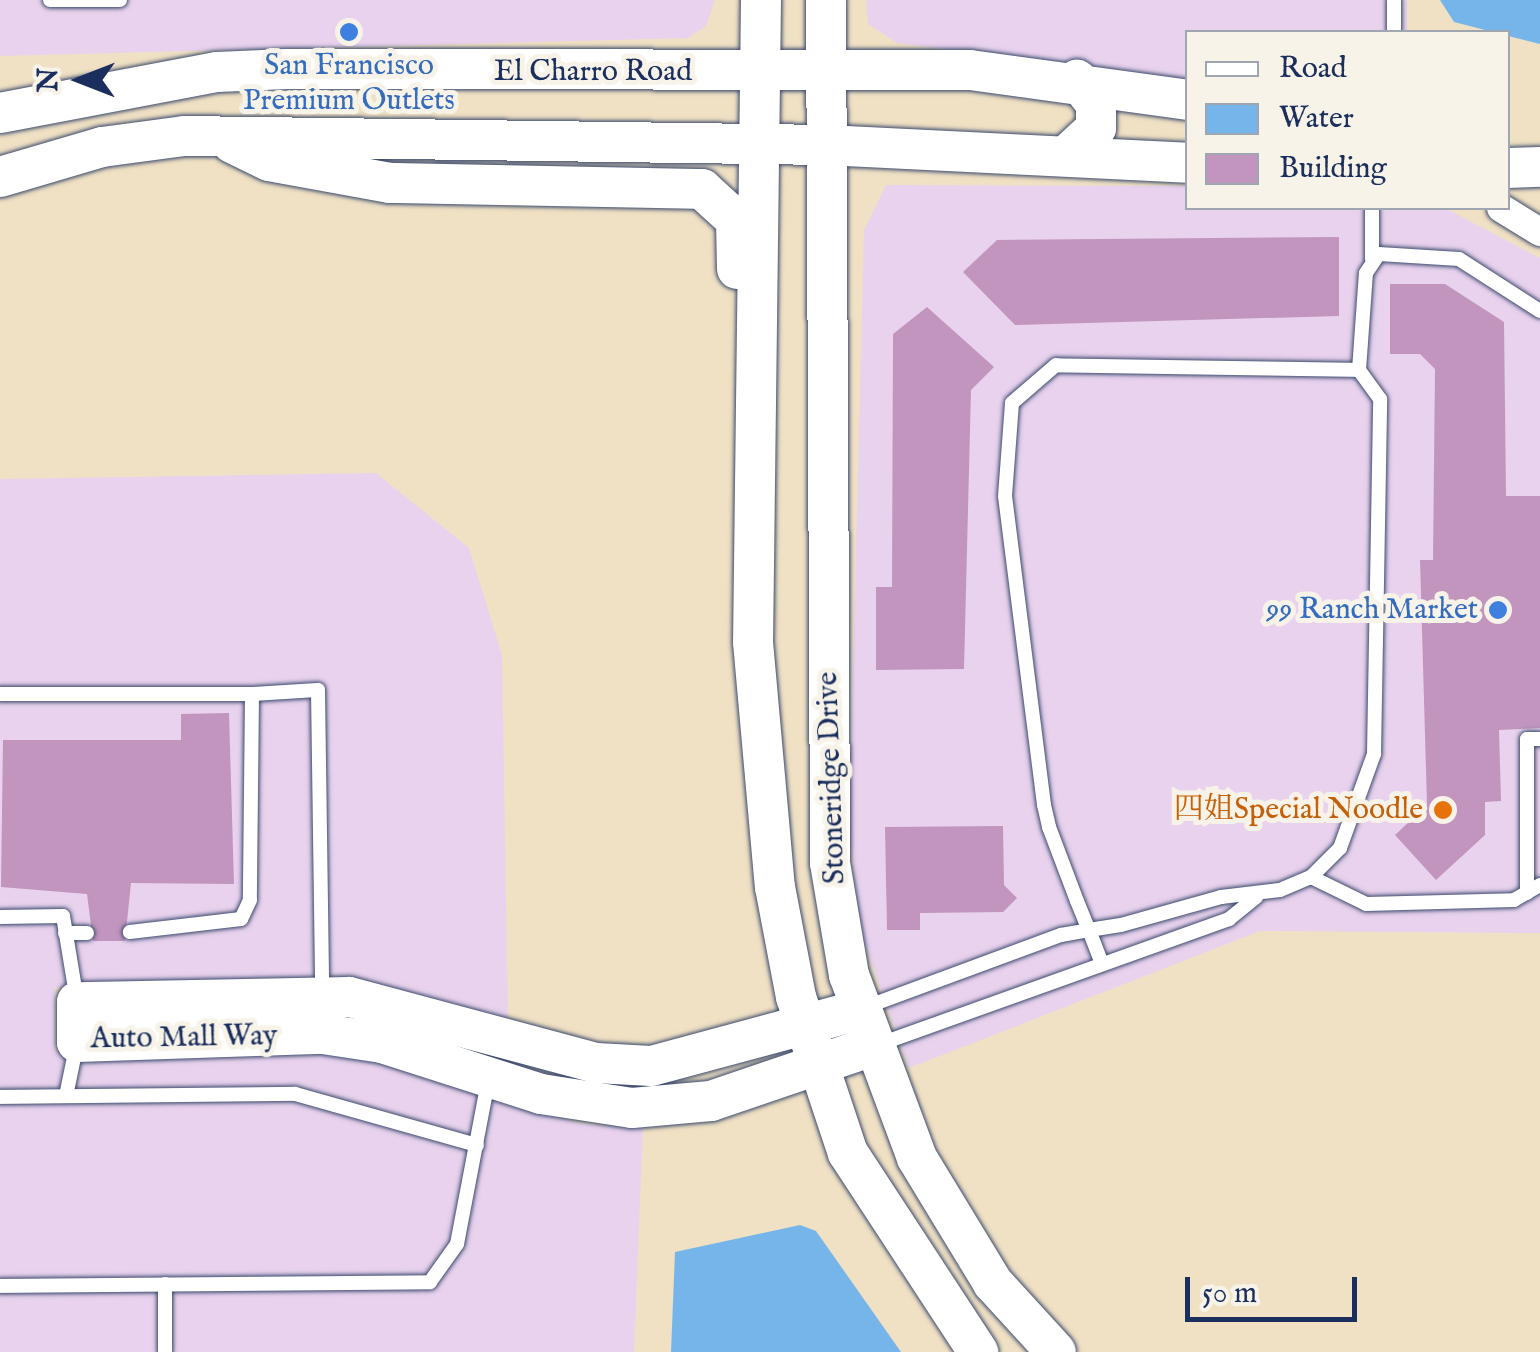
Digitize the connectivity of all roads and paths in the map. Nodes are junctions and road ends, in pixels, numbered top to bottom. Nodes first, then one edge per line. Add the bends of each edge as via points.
1 (50, 0) edge
2 (120, 0) edge
3 (760, 0) edge
4 (826, 0) edge
5 (1394, 0) edge
6 (1394, 30) edge
7 (761, 71) junction
8 (825, 72) junction
9 (1077, 80) junction
10 (1185, 99) edge
11 (0, 113) edge
12 (220, 136) junction
13 (762, 145) junction
14 (825, 145) junction
15 (1066, 156) junction
16 (1185, 163) edge
17 (1540, 167) edge
18 (1510, 168) edge
19 (0, 177) edge
20 (1372, 210) edge
21 (1504, 210) edge
22 (1540, 232) edge
23 (1372, 259) junction
24 (1540, 311) edge
25 (1359, 370) junction
26 (755, 413) junction
27 (0, 694) edge
28 (252, 694) junction
29 (1540, 739) edge
30 (1311, 877) junction
31 (1533, 889) edge
32 (1256, 898) junction
33 (0, 917) edge
34 (1088, 930) junction
35 (65, 932) junction
36 (130, 932) dead end
37 (88, 933) dead end
38 (1102, 964) junction
39 (77, 1002) junction
40 (322, 1016) junction
41 (864, 1028) junction
42 (505, 1039) junction
43 (77, 1042) junction
44 (812, 1046) junction
45 (489, 1076) junction
46 (0, 1096) edge
47 (66, 1096) junction
48 (477, 1145) junction
49 (165, 1284) junction
50 (0, 1286) edge
51 (165, 1352) edge
52 (978, 1352) edge
53 (1056, 1352) edge

1 - 2 lane
3 - 7 main road, Stoneridge Drive
4 - 8 main road, Stoneridge Drive
5 - 6 lane
7 - 8 main road, El Charro Road
7 - 11 main road, El Charro Road via 217,72
7 - 13 main road, Stoneridge Drive
8 - 9 main road, El Charro Road
8 - 14 main road, Stoneridge Drive
9 - 10 main road, El Charro Road
9 - 15 main road via 1096,104 1096,128
12 - 13 main road
12 - 19 main road via 102,146
12 - 26 main road via 268,161 390,183 702,189 736,220
13 - 14 main road
13 - 26 main road, Stoneridge Drive
14 - 15 main road
14 - 41 main road, Stoneridge Drive via 830,863
15 - 16 main road
17 - 18 main road
20 - 23 lane
21 - 22 street
23 - 24 lane via 1459,259
23 - 25 lane
25 - 30 lane via 1380,399 1374,754 1350,834
25 - 34 lane via 1056,365 1012,403 1005,496 1017,630 1034,685 1046,816
26 - 44 main road, Stoneridge Drive via 753,642 776,886
27 - 28 lane
28 - 36 lane via 250,900 241,920
28 - 40 lane via 318,690
29 - 31 lane via 1528,739
30 - 31 lane via 1366,904
30 - 32 lane
32 - 34 lane via 1221,897
32 - 38 lane via 1229,919
33 - 35 lane via 63,916
34 - 38 lane
34 - 41 lane
35 - 37 lane
35 - 39 lane
38 - 41 lane
39 - 40 main road, Auto Mall Way
39 - 43 main road, Auto Mall Way
40 - 42 main road, Auto Mall Way via 370,1000
40 - 43 main road, Auto Mall Way
40 - 45 main road, Auto Mall Way
41 - 44 main road, Auto Mall Way
41 - 53 main road, Stoneridge Drive via 964,1241
42 - 44 main road, Auto Mall Way via 651,1066
42 - 45 lane
43 - 47 lane
44 - 45 main road, Auto Mall Way via 710,1101 632,1108
44 - 52 main road, Stoneridge Drive via 875,1203
45 - 48 lane
46 - 47 lane
47 - 48 lane via 296,1094
48 - 49 lane via 457,1244 430,1282
49 - 50 lane
49 - 51 lane

